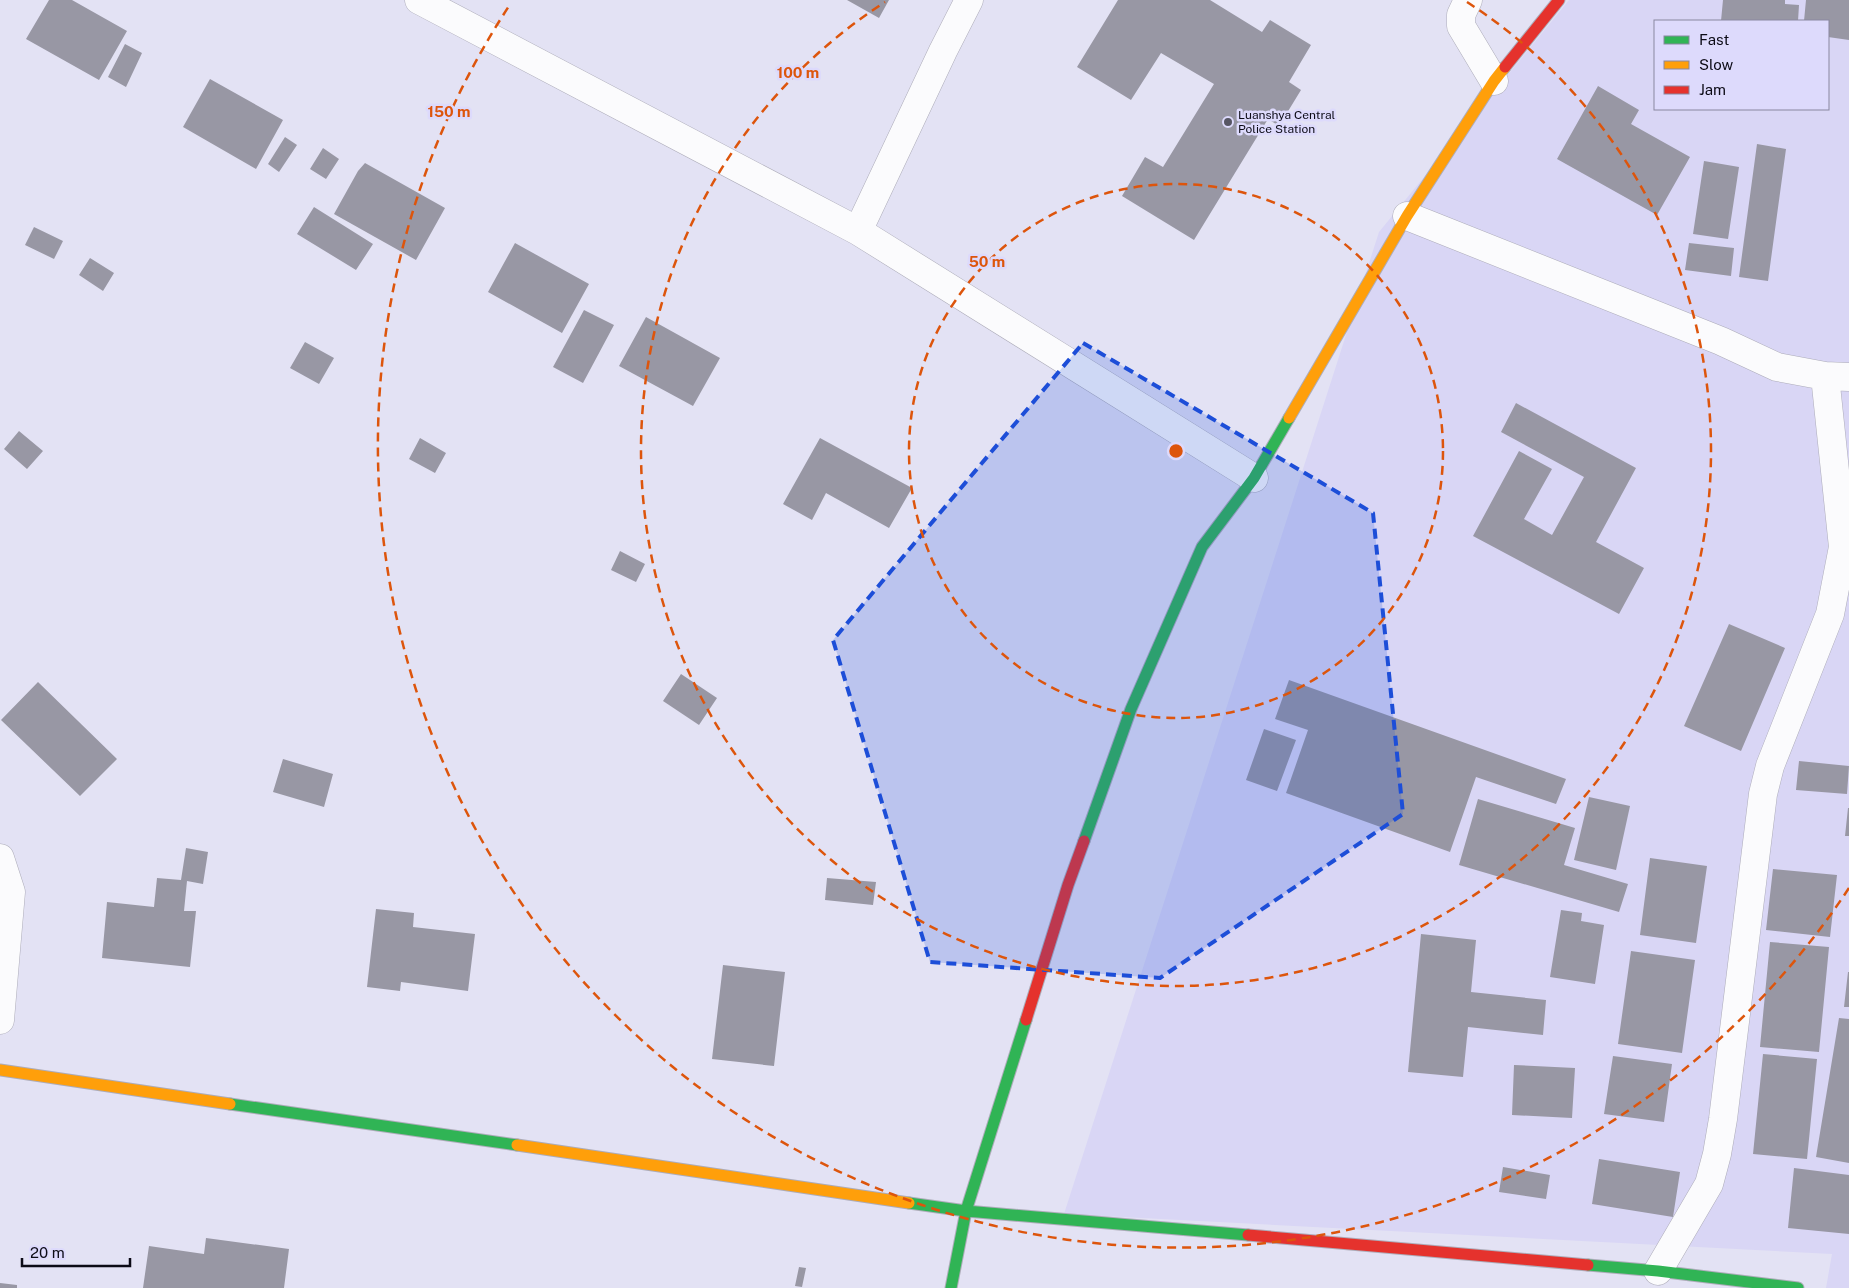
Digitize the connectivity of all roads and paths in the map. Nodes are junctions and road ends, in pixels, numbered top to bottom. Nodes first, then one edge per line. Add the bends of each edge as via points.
1 (419, 0) edge
2 (969, 0) edge
3 (1468, 0) edge
4 (1559, 0) edge
5 (1494, 81) junction
6 (1407, 216) junction
7 (858, 231) junction
8 (1837, 377) edge
9 (1254, 478) junction
10 (0, 858) edge
11 (0, 1020) edge
12 (0, 1070) edge
13 (966, 1211) junction
14 (1658, 1271) junction
15 (951, 1288) edge
16 (1798, 1288) edge

1 - 7 street
2 - 7 street
3 - 5 street via 1461,14 1461,26
4 - 5 street
5 - 6 street
6 - 8 street via 1721,341 1777,367
6 - 9 street
7 - 9 street
8 - 14 street via 1843,547 1838,582 1830,614 1770,766 1763,794 1717,1154 1709,1184
9 - 13 street via 1202,547 1131,709 1068,884
10 - 11 street via 11,892
12 - 13 street
13 - 14 street
13 - 15 street
14 - 16 street

